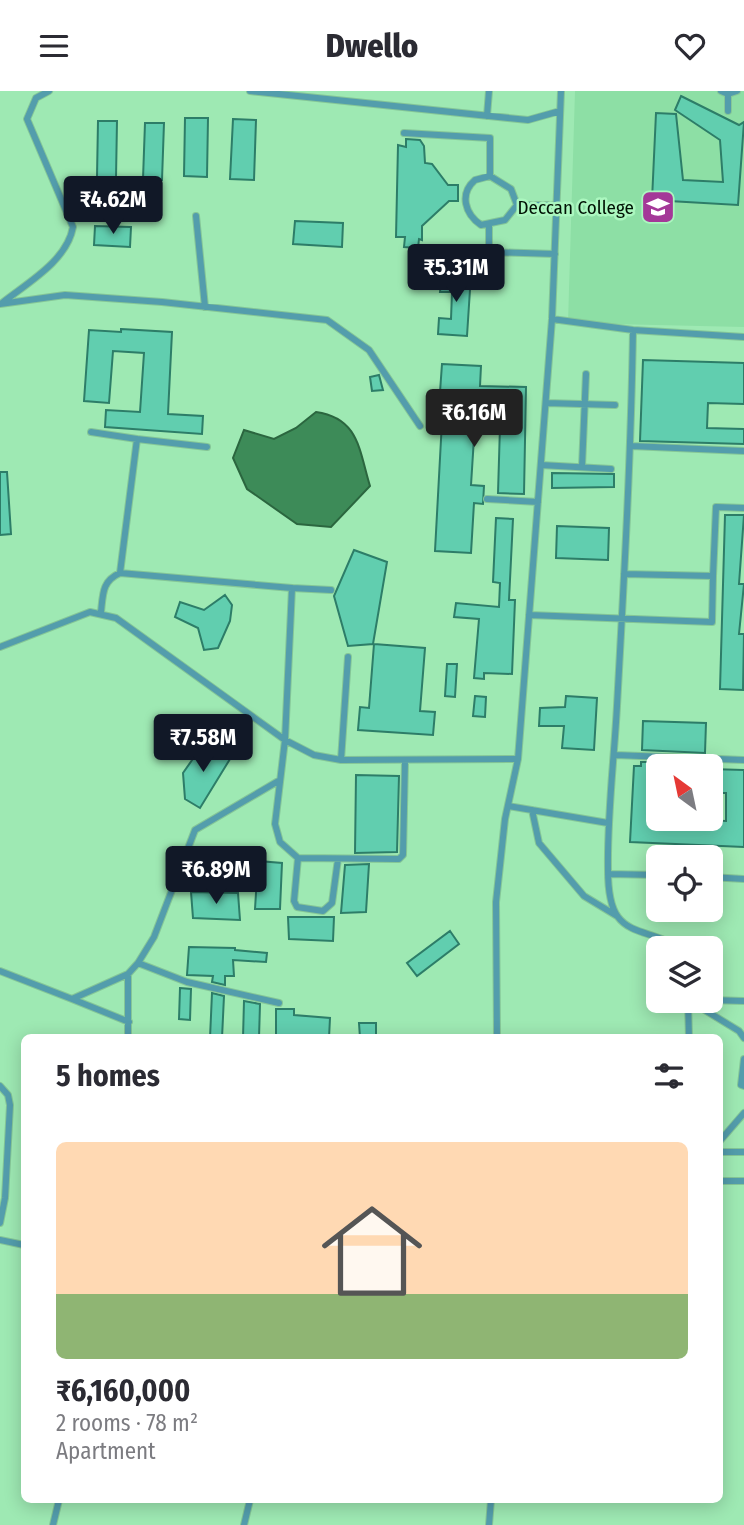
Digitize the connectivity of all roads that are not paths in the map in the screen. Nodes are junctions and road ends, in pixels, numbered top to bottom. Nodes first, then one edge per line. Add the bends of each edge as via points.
1 (49, 91) edge
2 (250, 91) edge
3 (489, 91) edge
4 (561, 91) edge
5 (737, 91) edge
6 (724, 92) edge
7 (560, 111) junction
8 (728, 111) dead end
9 (487, 116) junction
10 (404, 133) dead end
11 (489, 176) junction
12 (517, 205) junction
13 (557, 205) junction
14 (196, 216) dead end
15 (489, 224) junction
16 (430, 251) dead end
17 (489, 252) junction
18 (555, 254) junction
19 (0, 304) edge
20 (205, 307) junction
21 (552, 319) junction
22 (633, 330) junction
23 (744, 337) edge
24 (586, 374) dead end
25 (546, 403) junction
26 (584, 404) junction
27 (615, 405) dead end
28 (420, 426) dead end
29 (91, 432) dead end
30 (137, 439) junction
31 (631, 446) junction
32 (207, 447) dead end
33 (744, 450) edge
34 (541, 465) junction
35 (582, 467) junction
36 (611, 468) dead end
37 (487, 499) dead end
38 (538, 502) junction
39 (744, 508) edge
40 (120, 573) junction
41 (624, 574) junction
42 (713, 576) junction
43 (292, 588) junction
44 (331, 590) dead end
45 (101, 612) junction
46 (529, 615) junction
47 (622, 619) junction
48 (0, 647) edge
49 (348, 657) dead end
50 (285, 740) junction
51 (615, 755) junction
52 (518, 759) junction
53 (341, 760) junction
54 (744, 760) edge
55 (405, 761) junction
56 (280, 780) junction
57 (508, 806) junction
58 (532, 810) junction
59 (608, 823) junction
60 (298, 858) junction
61 (338, 859) junction
62 (608, 874) junction
63 (646, 876) edge
64 (723, 878) edge
65 (744, 879) edge
66 (617, 916) junction
67 (656, 936) edge
68 (138, 963) junction
69 (0, 971) edge
70 (128, 974) junction
71 (72, 999) junction
72 (723, 1000) edge
73 (744, 1001) edge
74 (279, 1003) dead end
75 (689, 1013) edge
76 (709, 1013) edge
77 (129, 1022) junction
78 (128, 1034) edge
79 (497, 1034) edge
80 (689, 1034) edge
81 (744, 1038) edge
82 (744, 1059) edge
83 (0, 1086) edge
84 (744, 1086) edge
85 (744, 1113) edge
86 (723, 1137) edge
87 (723, 1152) edge
88 (744, 1152) edge
89 (723, 1181) edge
90 (744, 1181) edge
91 (3, 1196) edge
92 (0, 1223) edge
93 (0, 1240) edge
94 (21, 1244) edge
95 (58, 1503) edge
96 (249, 1503) edge
97 (491, 1503) edge
98 (53, 1525) edge
99 (244, 1525) edge
100 (489, 1525) edge

1 - 19 lane via 36,99 27,119 73,227 71,241 60,256
2 - 9 lane
3 - 9 lane
4 - 7 lane
5 - 6 lane
6 - 8 lane
7 - 9 lane via 528,120
7 - 13 lane
10 - 11 lane via 491,138
11 - 12 lane via 511,189
11 - 15 lane via 469,185 465,206 471,218
12 - 13 lane
12 - 15 lane via 505,220
13 - 18 lane
14 - 20 lane
15 - 17 lane
16 - 17 lane
17 - 18 lane
18 - 21 lane
19 - 20 lane via 65,295
20 - 28 lane via 327,320 369,350
21 - 22 lane
21 - 25 lane
22 - 23 lane
22 - 31 lane
24 - 26 lane
25 - 26 lane
25 - 34 lane
26 - 27 lane
26 - 35 lane
29 - 30 lane
30 - 32 lane
30 - 40 lane
31 - 33 lane
31 - 41 lane
34 - 35 lane
34 - 38 lane
35 - 36 lane
37 - 38 lane
38 - 46 lane
39 - 42 lane via 716,507
40 - 43 lane
40 - 45 lane via 104,585
41 - 42 lane
41 - 47 lane
42 - 47 lane via 712,622
43 - 44 lane
43 - 50 lane
45 - 48 lane via 90,612
45 - 50 lane via 116,618
46 - 47 lane
46 - 52 lane
47 - 51 lane
49 - 53 lane
50 - 53 lane via 314,755
50 - 56 lane
51 - 54 lane
51 - 59 lane
52 - 55 lane
52 - 57 lane
53 - 55 lane
55 - 61 lane via 403,855 392,862
56 - 60 lane via 276,834
56 - 68 lane via 194,830 154,937
57 - 58 lane
57 - 79 lane via 496,902
58 - 59 lane
58 - 66 lane via 539,843 584,896
59 - 62 lane
60 - 61 lane
60 - 61 lane via 294,901 297,907 323,911 332,903
62 - 63 lane
62 - 66 lane
64 - 65 lane
66 - 67 lane via 630,928
68 - 70 lane
68 - 74 lane via 187,982
69 - 71 lane
70 - 71 lane
70 - 77 lane
71 - 77 lane
72 - 73 lane
75 - 80 lane
76 - 81 lane
77 - 78 lane
82 - 84 lane
83 - 91 lane via 10,1105
85 - 86 lane
87 - 88 lane
89 - 90 lane
91 - 92 lane
93 - 94 lane
95 - 98 lane
96 - 99 lane
97 - 100 lane

